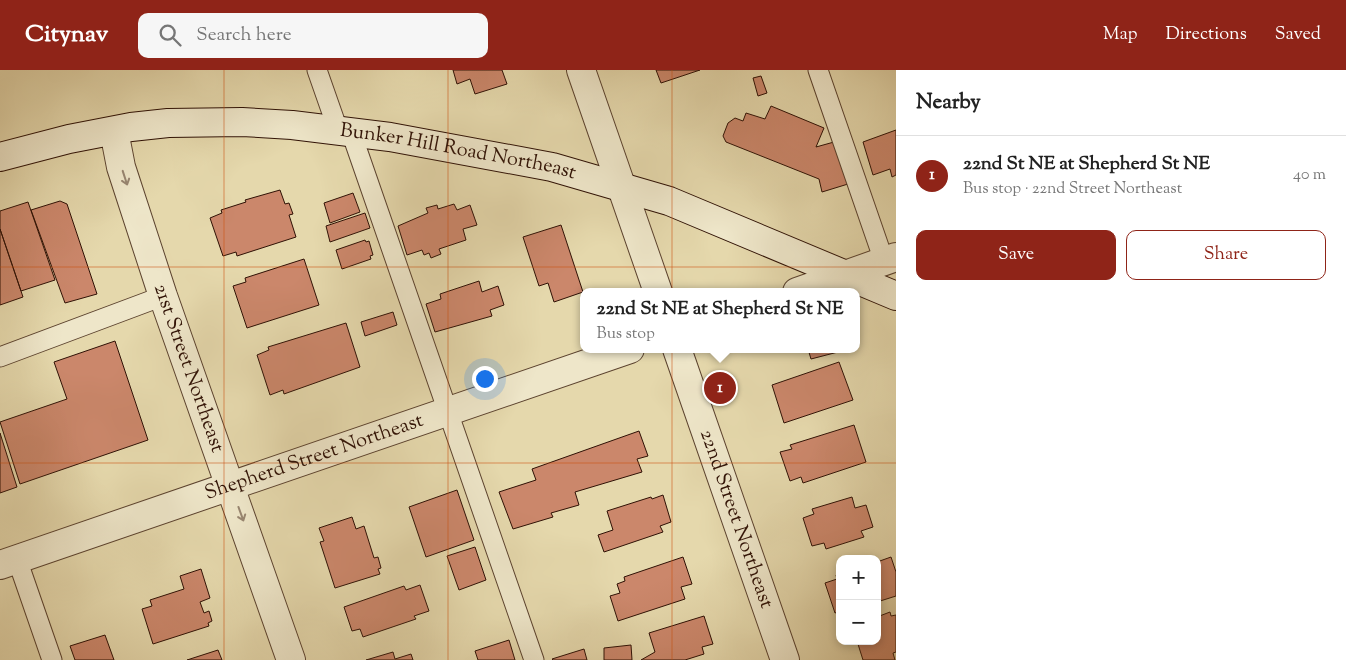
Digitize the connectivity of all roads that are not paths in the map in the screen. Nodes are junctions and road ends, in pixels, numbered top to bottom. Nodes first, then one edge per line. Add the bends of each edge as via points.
1 (317, 70) edge
2 (581, 70) edge
3 (818, 70) edge
4 (114, 131) junction
5 (344, 131) junction
6 (0, 157) edge
7 (621, 187) junction
8 (890, 259) edge
9 (846, 274) junction
10 (657, 288) edge
11 (807, 288) edge
12 (164, 296) junction
13 (896, 296) edge
14 (618, 353) edge
15 (678, 353) edge
16 (0, 357) edge
17 (447, 411) junction
18 (230, 484) junction
19 (9, 562) edge
20 (52, 660) edge
21 (292, 660) edge
22 (534, 660) edge
23 (785, 660) edge

1 - 5 lane
2 - 7 street
3 - 8 lane
4 - 5 street, Bunker Hill Road Northeast via 147,125 210,122 292,125
4 - 6 street, Bunker Hill Road Northeast
4 -> 12 street, 21st Street Northeast via 121,167
5 - 7 street, Bunker Hill Road Northeast via 552,167
5 - 17 lane
7 - 9 street, Bunker Hill Road Northeast via 694,210
7 - 10 street
8 - 9 street
9 - 11 street
9 - 13 street, Bunker Hill Road Northeast
12 - 16 lane
12 - 18 street, 21st Street Northeast
14 - 17 street, Shepherd Street Northeast
15 - 23 street, 22nd Street Northeast
17 - 18 street, Shepherd Street Northeast
17 - 22 lane
18 - 19 street, Shepherd Street Northeast
18 -> 21 street, 21st Street Northeast
19 - 20 lane

